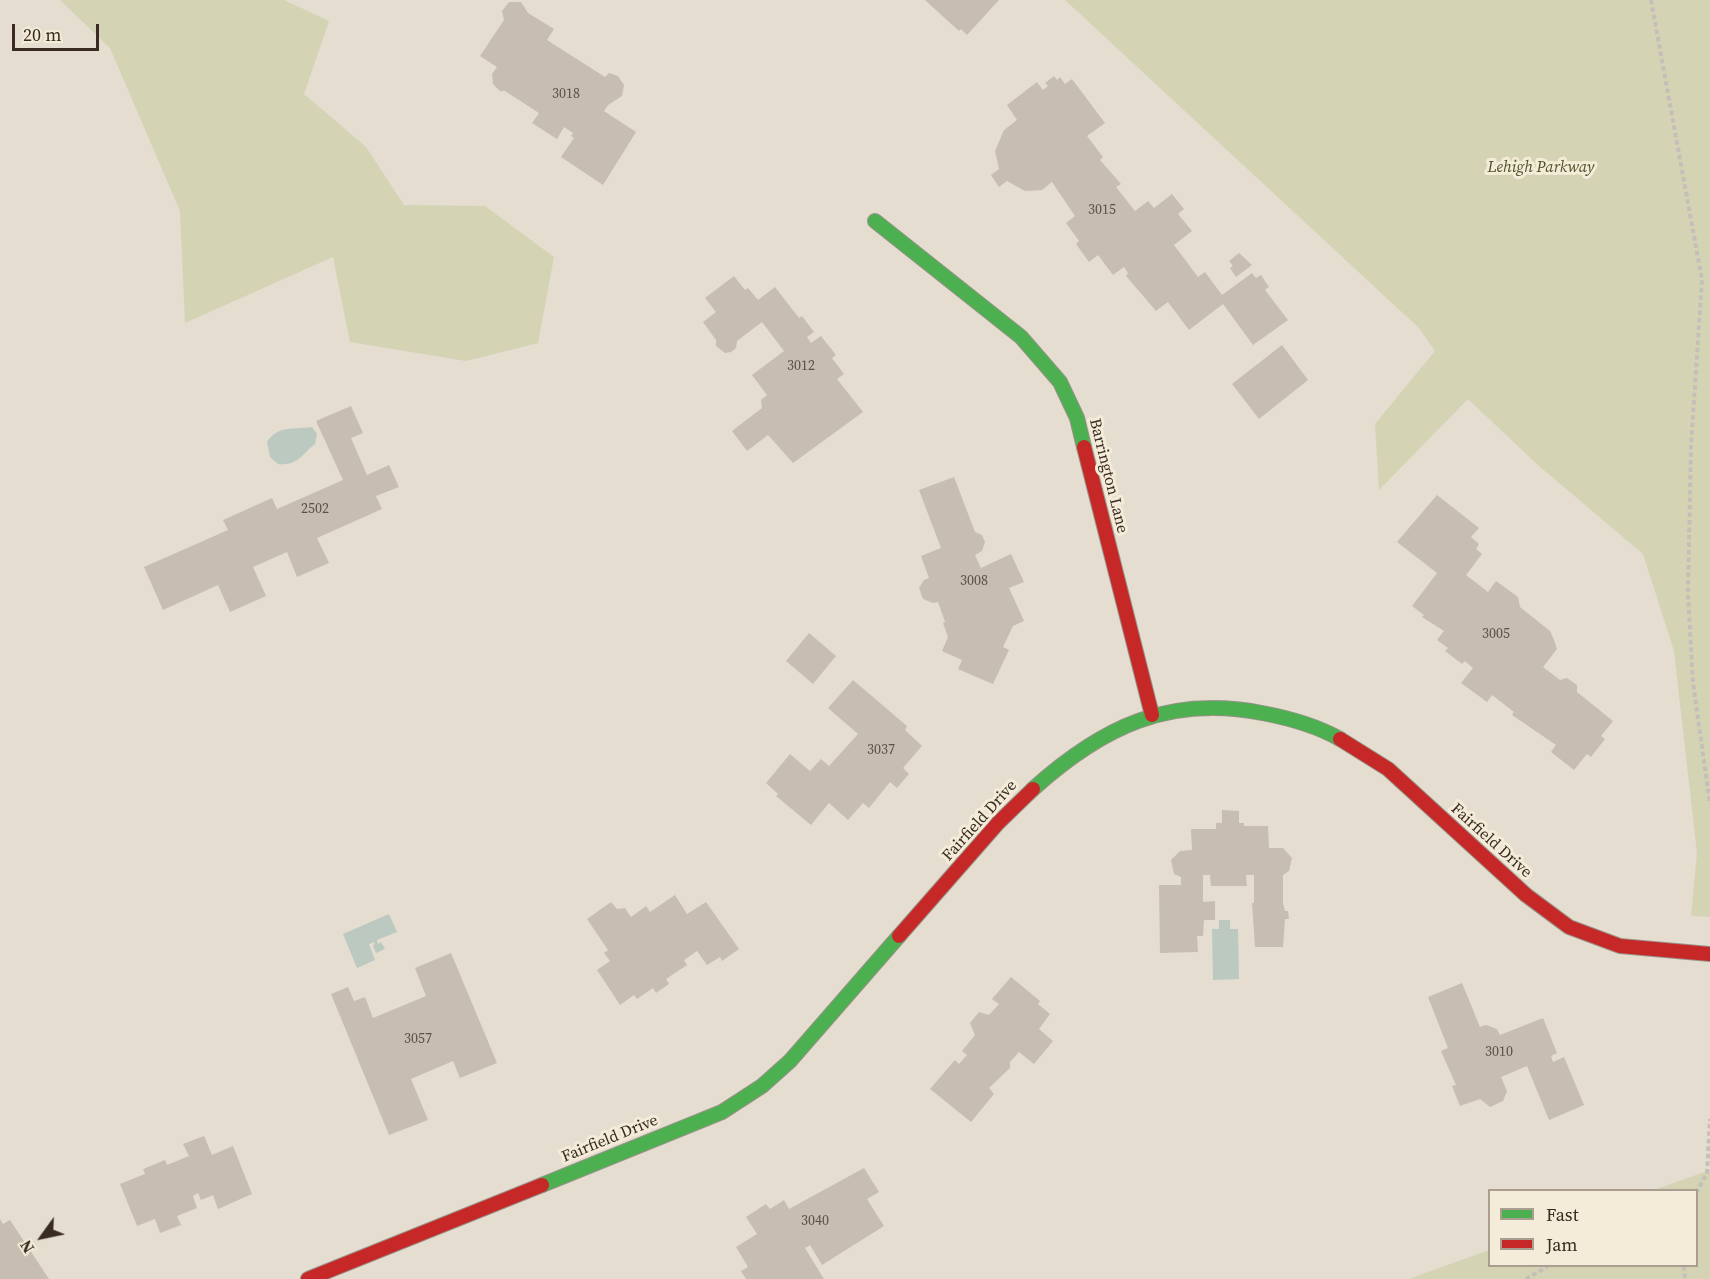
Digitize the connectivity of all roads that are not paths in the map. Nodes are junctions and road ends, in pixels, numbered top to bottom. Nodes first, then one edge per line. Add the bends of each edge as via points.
1 (875, 221) dead end
2 (1152, 715) junction
3 (1710, 954) edge
4 (308, 1279) edge

1 - 2 street, Barrington Lane via 1021,337 1060,382 1077,418
2 - 3 street, Fairfield Drive via 1222,708 1271,714 1318,729 1387,768 1528,896 1569,927 1602,942 1638,950
2 - 4 street, Fairfield Drive via 1106,735 1033,786 790,1061 762,1086 722,1112

